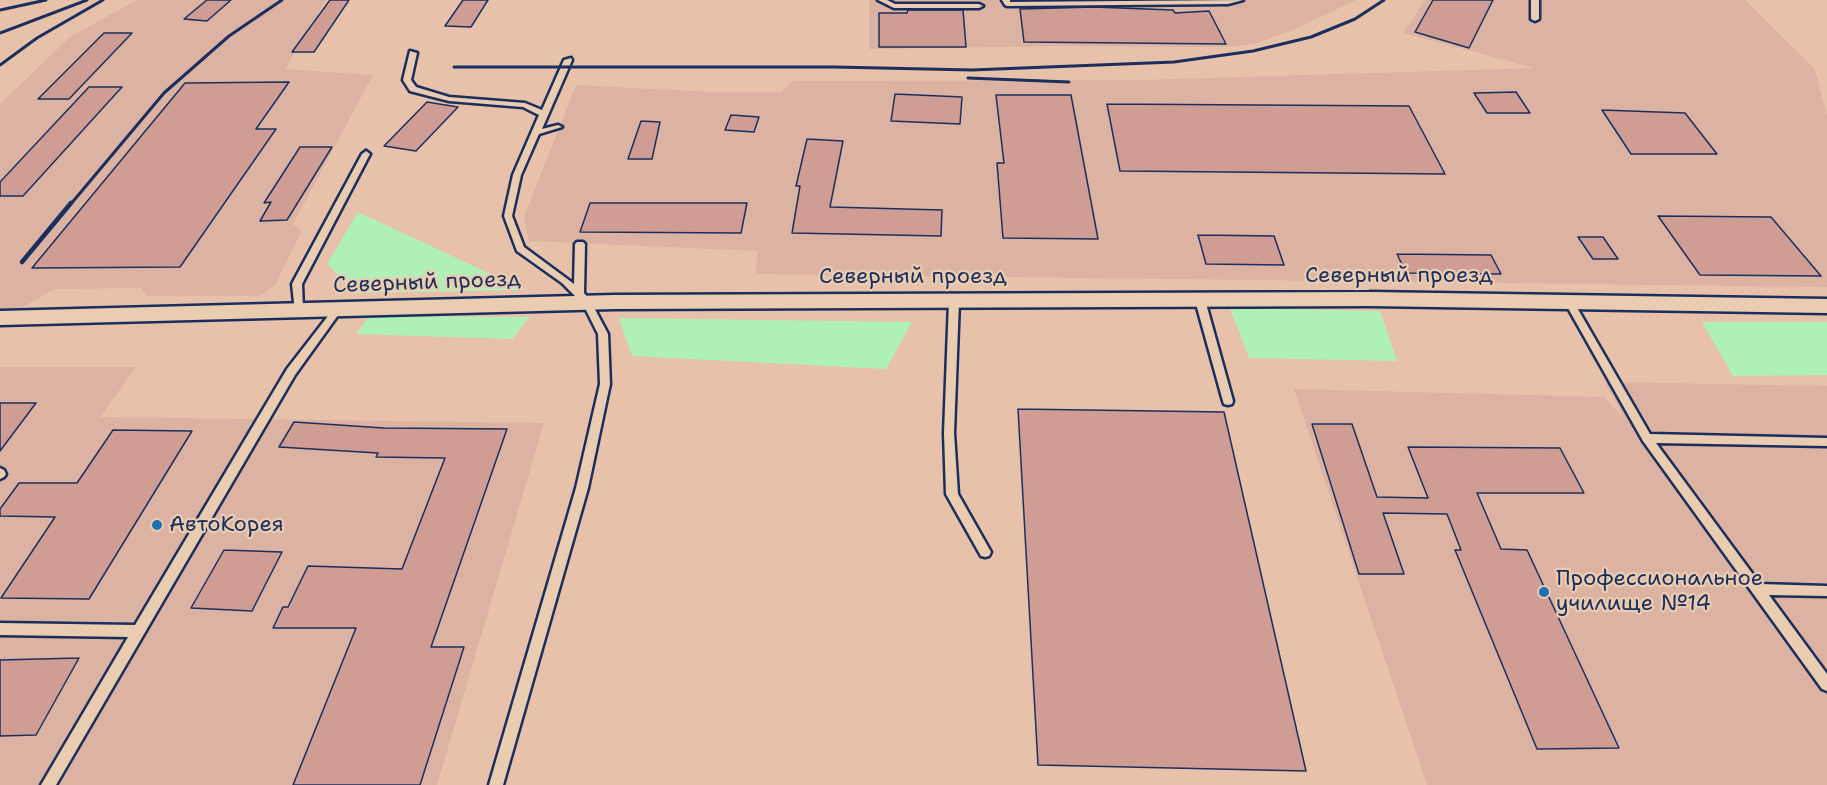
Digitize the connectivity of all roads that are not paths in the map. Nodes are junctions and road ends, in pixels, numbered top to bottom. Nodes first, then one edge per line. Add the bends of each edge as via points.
1 (882, 0) edge
2 (1006, 0) edge
3 (1239, 0) edge
4 (1535, 0) edge
5 (1202, 1) edge
6 (1119, 2) edge
7 (1160, 2) edge
8 (1074, 3) edge
9 (979, 6) dead end
10 (1535, 19) dead end
11 (413, 53) dead end
12 (568, 60) dead end
13 (545, 115) junction
14 (558, 127) dead end
15 (537, 132) junction
16 (366, 154) dead end
17 (580, 244) dead end
18 (583, 299) junction
19 (1200, 300) junction
20 (954, 301) junction
21 (1569, 301) junction
22 (1827, 306) edge
23 (338, 309) junction
24 (298, 310) junction
25 (0, 318) edge
26 (1228, 400) dead end
27 (1647, 438) junction
28 (1827, 442) edge
29 (985, 552) dead end
30 (1756, 590) junction
31 (1827, 591) edge
32 (0, 629) edge
33 (138, 631) junction
34 (1827, 685) edge
35 (48, 785) edge
36 (496, 785) edge

1 - 9 lane via 894,6
2 - 8 lane via 1007,4
3 - 5 lane
4 - 10 lane
5 - 7 lane
6 - 7 lane
6 - 8 lane
11 - 13 lane via 407,80 413,88 449,99 525,105
12 - 13 lane
13 - 15 lane
14 - 15 lane
15 - 18 lane via 517,175 508,216 520,249
16 - 24 lane via 297,284
17 - 18 lane
18 - 20 street, Северный проезд
18 - 23 street, Северный проезд
18 - 36 lane via 603,334 605,384 582,488
19 - 20 street, Северный проезд
19 - 21 street, Северный проезд
19 - 26 lane
20 - 29 lane via 952,494
21 - 22 street, Северный проезд
21 - 27 lane
23 - 24 street, Северный проезд
23 - 33 lane via 291,372
24 - 25 street, Северный проезд
27 - 28 lane
27 - 30 lane
30 - 31 lane
30 - 34 lane
32 - 33 lane
33 - 35 lane

